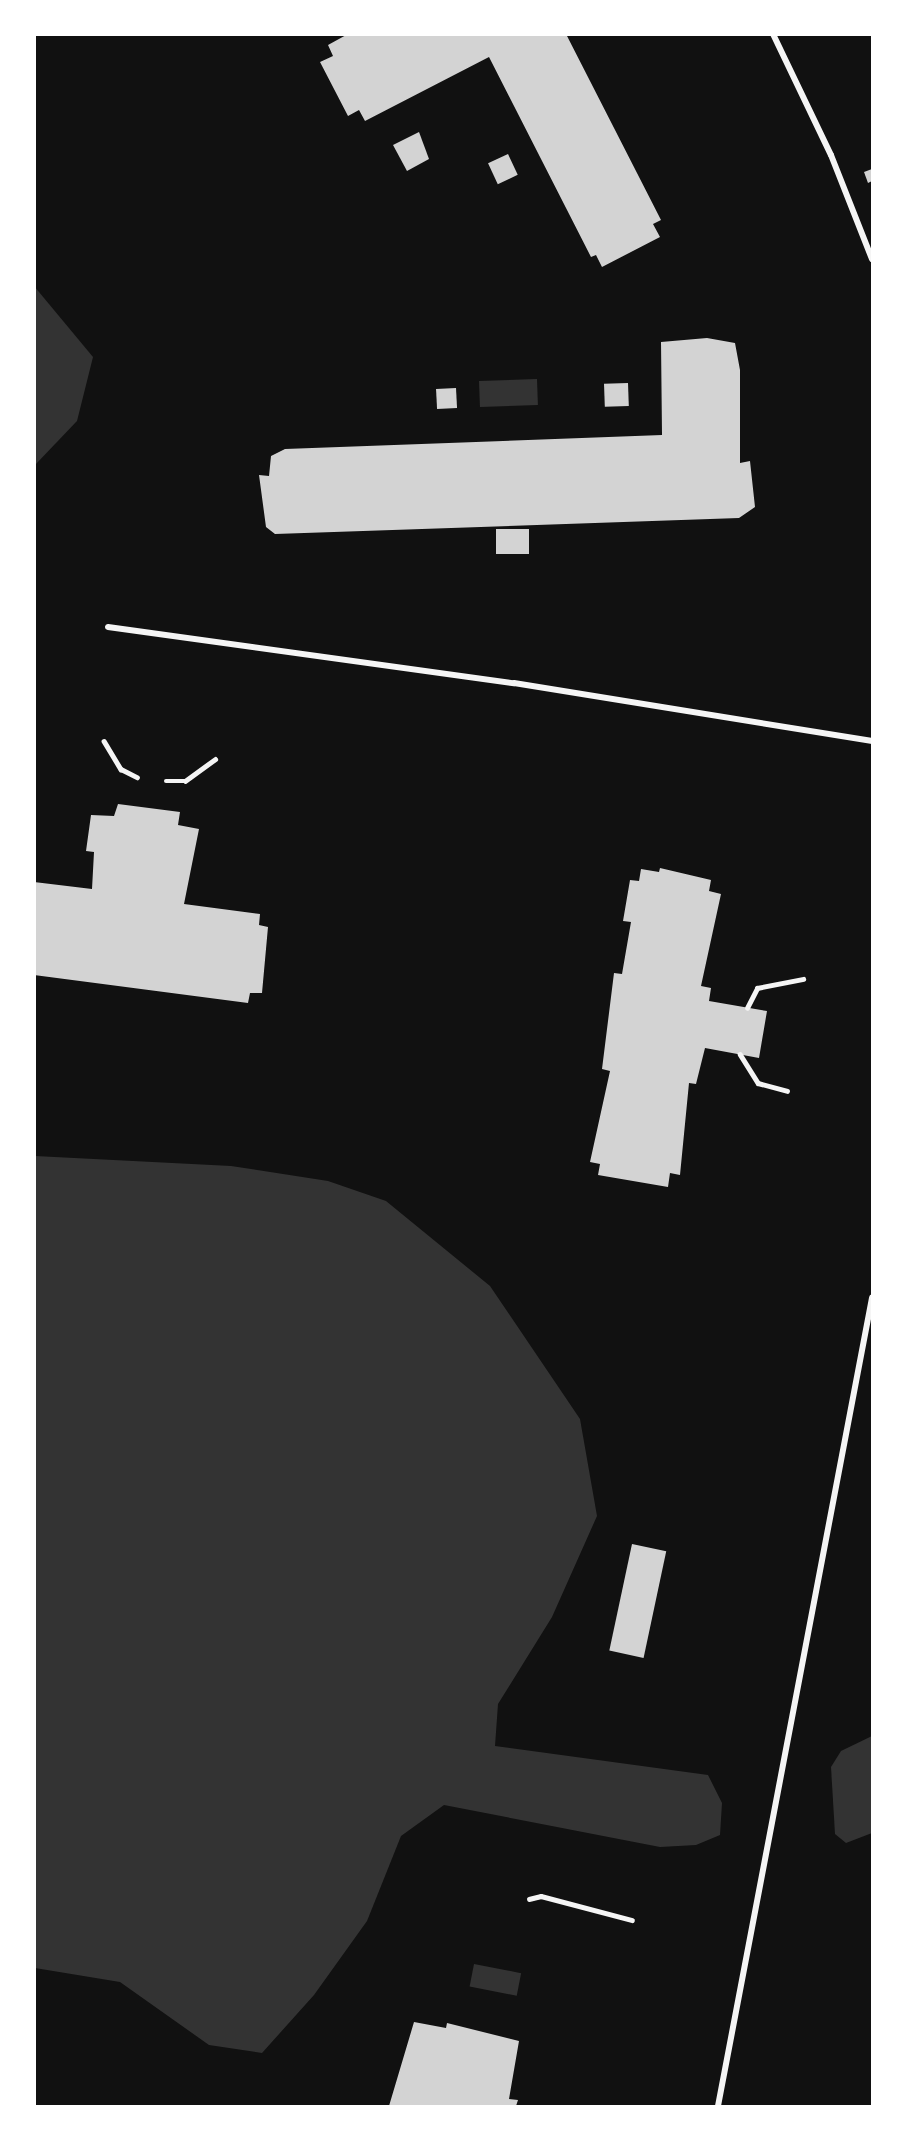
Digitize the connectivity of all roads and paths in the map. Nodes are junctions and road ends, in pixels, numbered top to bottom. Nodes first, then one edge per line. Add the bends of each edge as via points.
1 (773, 34) edge
2 (873, 259) edge
3 (108, 627) dead end
4 (104, 741) dead end
5 (873, 741) edge
6 (215, 759) dead end
7 (137, 777) dead end
8 (165, 781) dead end
9 (803, 979) dead end
10 (747, 1008) dead end
11 (740, 1054) dead end
12 (788, 1091) dead end
13 (873, 1298) edge
14 (529, 1899) dead end
15 (632, 1920) dead end
16 (718, 2106) edge

1 - 2 street via 831,155
3 - 5 street
4 - 7 lane via 121,770
6 - 8 lane via 185,781
9 - 10 lane via 757,988
11 - 12 lane via 758,1083
13 - 16 street
14 - 15 lane via 541,1896

